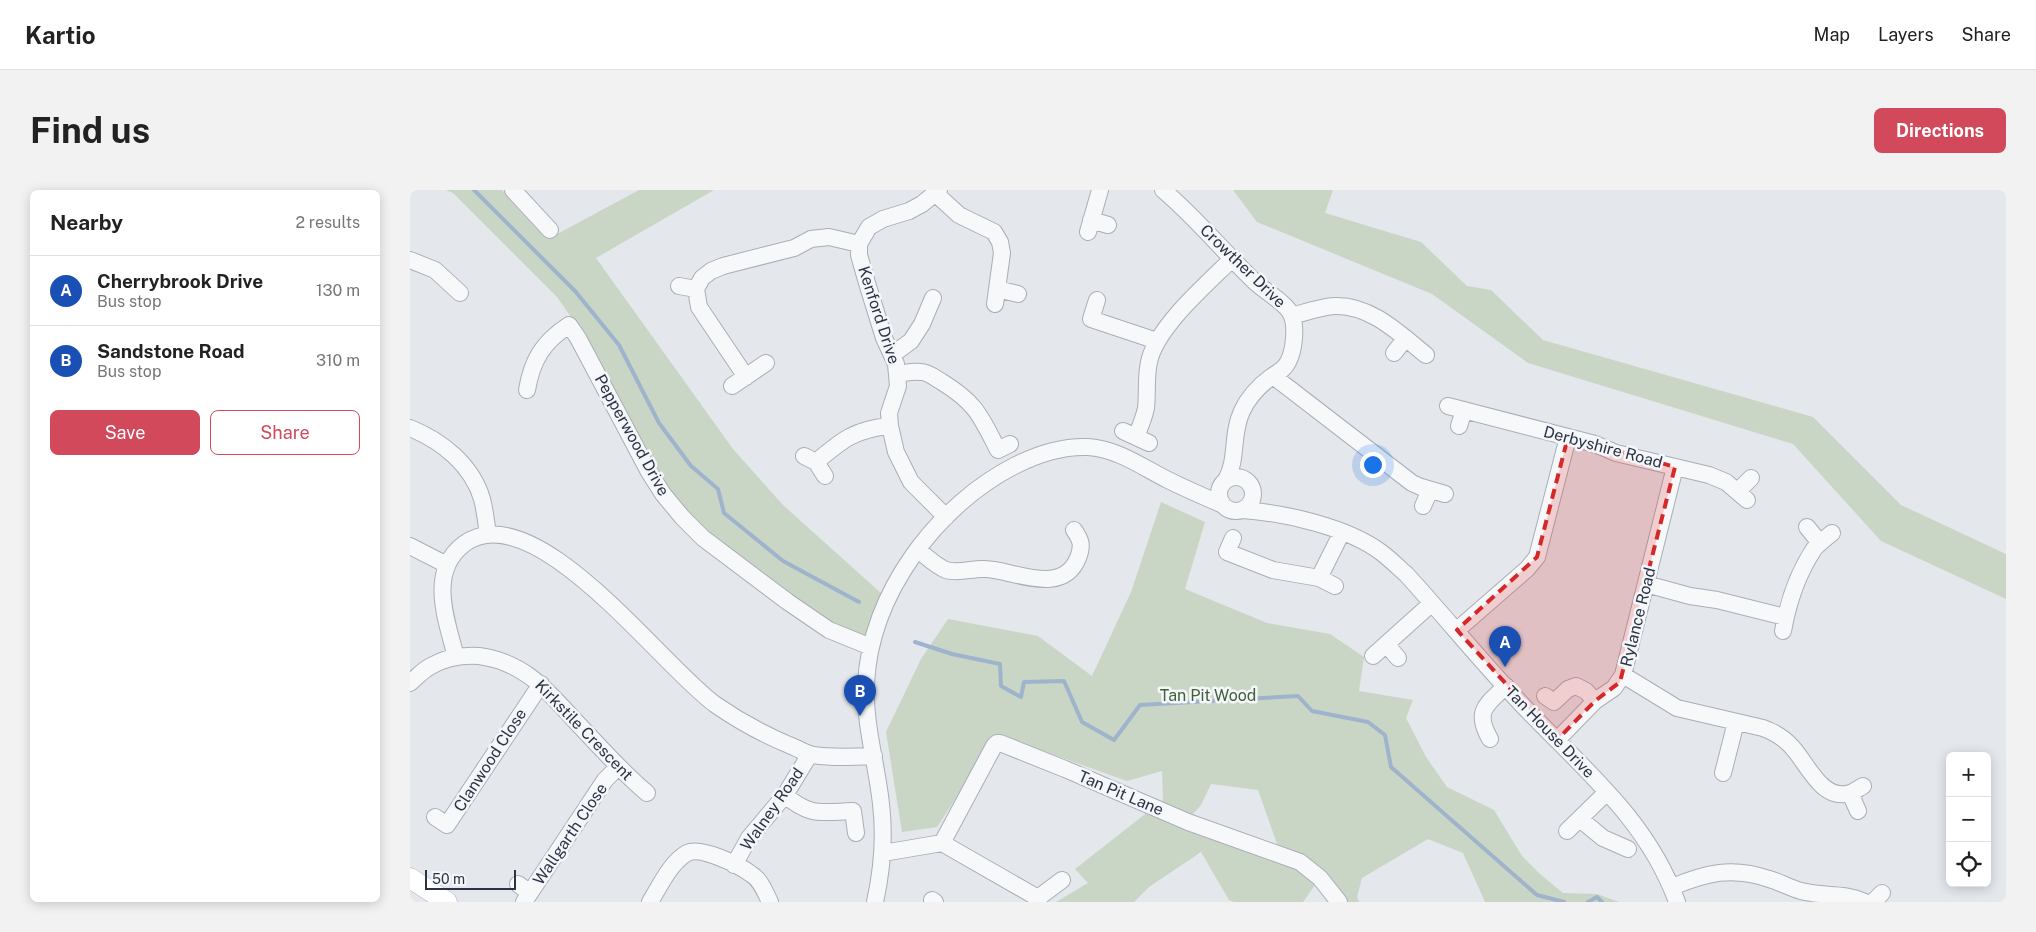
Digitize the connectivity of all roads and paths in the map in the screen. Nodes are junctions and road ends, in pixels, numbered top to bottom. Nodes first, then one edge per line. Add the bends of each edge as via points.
1 (513, 190) edge
2 (1100, 190) edge
3 (1163, 190) edge
4 (937, 192) edge
5 (1108, 225) dead end
6 (550, 230) dead end
7 (859, 244) junction
8 (1233, 258) junction
9 (410, 260) edge
10 (679, 286) dead end
11 (696, 289) junction
12 (460, 293) dead end
13 (1018, 294) dead end
14 (933, 298) dead end
15 (1097, 300) dead end
16 (1292, 316) junction
17 (1405, 338) junction
18 (1157, 341) junction
19 (1394, 353) dead end
20 (1426, 355) dead end
21 (892, 356) junction
22 (766, 363) dead end
23 (897, 374) junction
24 (1273, 376) junction
25 (527, 390) dead end
26 (890, 426) junction
27 (1460, 426) dead end
28 (410, 428) edge
29 (1136, 437) dead end
30 (1568, 437) junction
31 (998, 450) dead end
32 (1234, 454) junction
33 (1675, 467) junction
34 (825, 476) dead end
35 (1751, 478) dead end
36 (1224, 483) junction
37 (1250, 486) junction
38 (1196, 493) junction
39 (1223, 506) junction
40 (1423, 506) dead end
41 (1243, 510) junction
42 (1272, 512) junction
43 (946, 517) junction
44 (1807, 527) dead end
45 (1074, 530) dead end
46 (1342, 532) junction
47 (488, 534) junction
48 (1233, 538) dead end
49 (410, 546) edge
50 (918, 550) junction
51 (447, 565) junction
52 (1319, 578) junction
53 (1646, 584) junction
54 (1335, 586) dead end
55 (1432, 603) junction
56 (1457, 630) junction
57 (1386, 644) junction
58 (871, 647) junction
59 (1373, 656) dead end
60 (456, 657) junction
61 (1398, 658) dead end
62 (1624, 675) junction
63 (410, 682) edge
64 (541, 684) junction
65 (1506, 686) junction
66 (1546, 696) dead end
67 (1595, 701) junction
68 (1736, 722) junction
69 (1490, 739) dead end
70 (1558, 740) junction
71 (810, 754) junction
72 (874, 756) junction
73 (618, 767) junction
74 (1723, 773) dead end
75 (1607, 792) junction
76 (648, 793) dead end
77 (785, 795) junction
78 (1858, 812) dead end
79 (1580, 819) junction
80 (447, 825) dead end
81 (1567, 831) dead end
82 (856, 833) dead end
83 (942, 842) junction
84 (1618, 850) dead end
85 (883, 853) junction
86 (734, 865) junction
87 (410, 878) edge
88 (1062, 880) dead end
89 (524, 893) edge
90 (1674, 895) edge
91 (447, 902) edge
92 (650, 902) edge
93 (770, 902) edge
94 (875, 902) edge
95 (1339, 902) edge
96 (1866, 902) edge

1 - 6 street
2 - 5 street via 1089,226
3 - 8 street, Crowther Drive
4 - 7 street via 915,208 869,227
4 - 13 street via 959,215 994,232 1002,253 996,297
7 - 11 street via 829,237 811,239 794,248 711,271
7 - 21 street, Kenford Drive via 867,283
8 - 16 street, Crowther Drive
8 - 18 street
9 - 12 street via 426,265 439,282
10 - 11 street
11 - 22 street via 699,307 739,381
14 - 21 street via 911,341
15 - 18 street via 1084,317
16 - 17 street via 1335,306 1355,308 1367,312
16 - 24 street, Crowther Drive via 1294,325 1289,362
17 - 19 street
17 - 20 street
18 - 29 street via 1147,373 1143,420
21 - 23 street, Kenford Drive
23 - 26 street, Kenford Drive via 898,386 890,413
23 - 31 street via 929,374 970,401
24 - 32 street, Crowther Drive via 1252,395 1242,410 1236,426
24 - 40 street via 1412,482 1438,492
25 - 58 street, Pepperwood Drive via 524,369 535,360 565,319 578,338 626,441 682,517 703,538 788,602 829,630
26 - 34 street via 868,428 810,459
26 - 43 street, Kenford Drive via 903,469
27 - 30 street, Derbyshire Road via 1456,408
28 - 47 street via 437,443 466,468 482,499
30 - 33 street, Derbyshire Road
30 - 56 street via 1537,557
32 - 36 street, Crowther Drive via 1233,465
32 - 37 street
33 - 35 street, Derbyshire Road via 1726,482 1743,496
33 - 53 street, Rylance Road
36 - 37 street via 1236,477
36 - 38 street
36 - 39 street via 1219,495
37 - 41 street via 1252,498
37 - 42 street
38 - 39 street
38 - 43 street via 1115,452 1087,447 1064,448 998,474 974,490
39 - 41 street via 1232,511
41 - 42 street, Tan House Drive
42 - 46 street, Tan House Drive
43 - 50 street
44 - 53 street via 1826,538 1815,548 1799,578 1784,624 1717,600
45 - 50 street via 1081,540 1075,565 1065,575 1054,579 983,569 956,572 938,566
46 - 52 street
46 - 55 street, Tan House Drive via 1382,553
47 - 51 street via 469,540
47 - 71 street via 520,539 570,569 715,704 764,734
48 - 52 street via 1228,552 1273,570
49 - 51 street
50 - 58 street via 886,606
51 - 60 street via 442,593
52 - 54 street
53 - 62 street, Rylance Road
55 - 56 street, Tan House Drive
55 - 57 street
56 - 65 street, Tan House Drive
57 - 59 street
57 - 61 street
58 - 72 street via 866,706
60 - 63 street, Kirkstile Crescent via 430,666
60 - 64 street, Kirkstile Crescent via 498,659 524,671
62 - 67 street, Rylance Road via 1614,688
62 - 68 street via 1677,708
64 - 73 street, Kirkstile Crescent
64 - 80 street, Clanwood Close
65 - 69 street via 1475,720 1483,726
65 - 70 street, Tan House Drive
66 - 67 street via 1554,702 1576,686
67 - 70 street, Rylance Road
68 - 74 street
68 - 78 street via 1773,732 1792,747 1820,784 1835,794 1857,790
70 - 75 street, Tan House Drive
71 - 72 street via 839,758
71 - 77 street, Walney Road
72 - 85 street via 882,806
73 - 76 street, Kirkstile Crescent
73 - 89 street, Wallgarth Close via 605,780
75 - 79 street
75 - 90 street, Tan House Drive via 1652,849
77 - 82 street via 798,807 812,812 853,811
77 - 86 street, Walney Road via 749,838
79 - 81 street
79 - 84 street
83 - 85 street
83 - 88 street via 1038,898
83 - 95 street, Tan Pit Lane via 997,743 1188,822 1300,862 1320,878
85 - 94 street
86 - 92 street via 708,853 689,852 678,860
86 - 93 street via 759,881
87 - 91 main road
90 - 96 street via 1697,877 1733,871 1756,875 1800,891 1847,895

